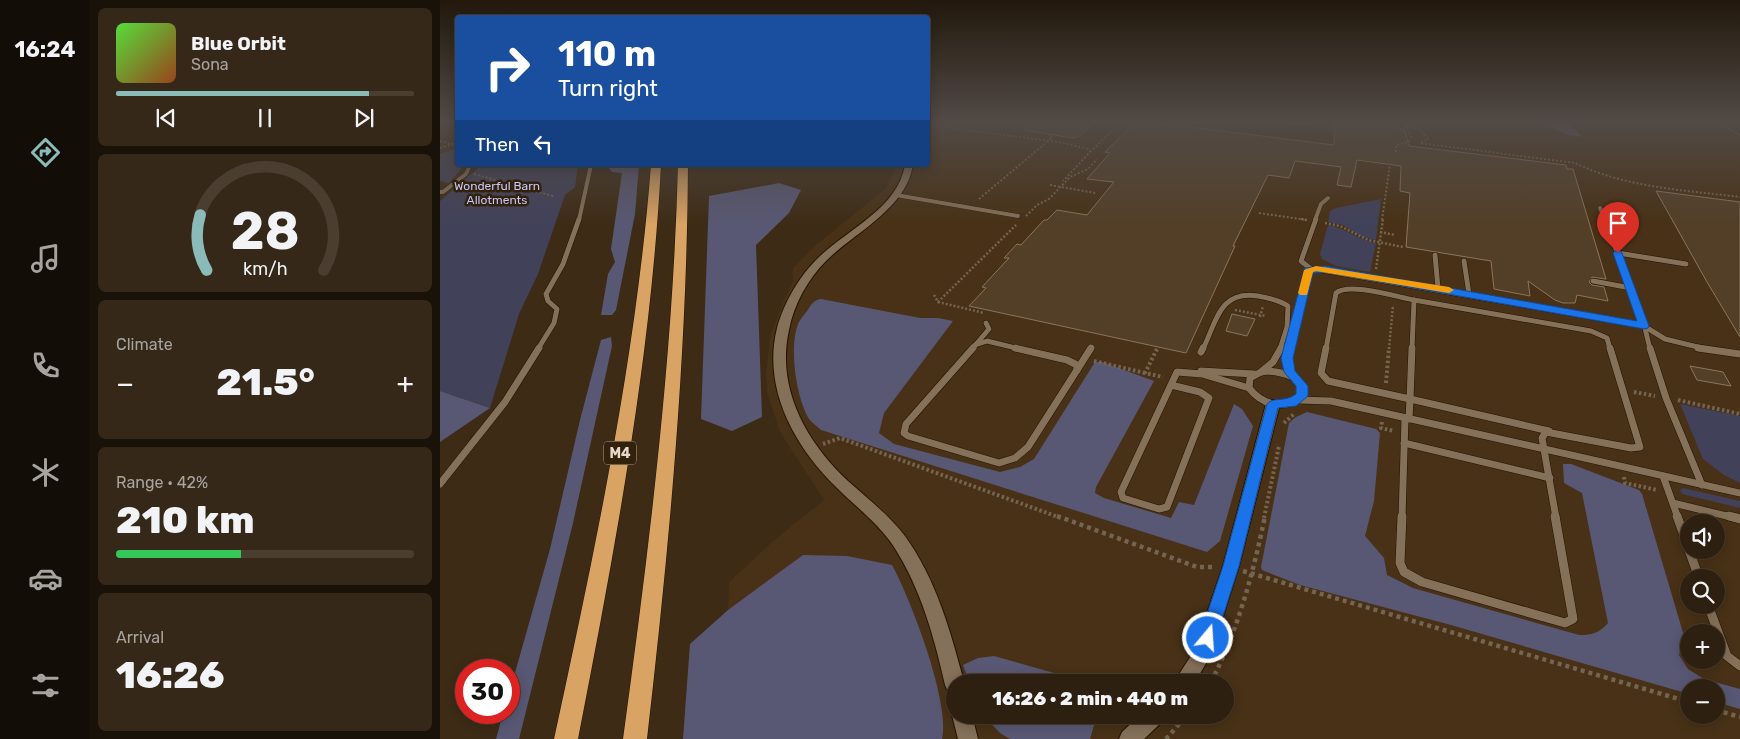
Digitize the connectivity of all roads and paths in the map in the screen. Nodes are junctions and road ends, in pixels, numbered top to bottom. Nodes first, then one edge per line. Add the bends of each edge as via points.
1 (1029, 156) edge
2 (1086, 156) edge
3 (1525, 156) edge
4 (1097, 159) dead end
5 (1390, 164) dead end
6 (469, 167) edge
7 (591, 167) edge
8 (656, 167) edge
9 (683, 167) edge
10 (909, 167) edge
11 (466, 174) junction
12 (1063, 181) dead end
13 (1050, 185) dead end
14 (1061, 187) junction
15 (440, 192) edge
16 (1095, 193) dead end
17 (896, 195) junction
18 (552, 196) dead end
19 (1740, 197) edge
20 (1328, 198) dead end
21 (979, 199) dead end
22 (1600, 208) dead end
23 (1259, 213) dead end
24 (1018, 216) dead end
25 (1024, 218) dead end
26 (1316, 221) junction
27 (1018, 223) dead end
28 (1380, 232) junction
29 (1395, 235) dead end
30 (1379, 242) junction
31 (1403, 246) dead end
32 (1618, 253) junction
33 (1436, 255) dead end
34 (1464, 261) dead end
35 (1686, 264) dead end
36 (1311, 269) junction
37 (1375, 278) junction
38 (1593, 282) dead end
39 (1438, 288) junction
40 (1631, 288) junction
41 (1469, 294) junction
42 (934, 295) dead end
43 (1414, 300) junction
44 (938, 302) junction
45 (1222, 308) junction
46 (1266, 316) dead end
47 (985, 321) joint
48 (1644, 326) junction
49 (973, 346) junction
50 (1091, 348) dead end
51 (1157, 349) dead end
52 (1201, 352) dead end
53 (1740, 354) edge
54 (1093, 361) dead end
55 (1077, 370) junction
56 (1184, 370) junction
57 (1145, 373) junction
58 (1258, 373) junction
59 (1292, 376) junction
60 (1172, 382) junction
61 (1249, 388) junction
62 (1624, 390) junction
63 (1666, 398) junction
64 (1410, 399) junction
65 (1298, 400) junction
66 (1315, 400) junction
67 (1273, 404) junction
68 (1740, 414) edge
69 (1407, 418) junction
70 (1282, 431) dead end
71 (1551, 432) junction
72 (1280, 441) dead end
73 (1404, 443) junction
74 (810, 448) junction
75 (1544, 449) junction
76 (1663, 476) junction
77 (1550, 478) junction
78 (440, 484) edge
79 (1702, 485) junction
80 (1740, 493) edge
81 (1672, 503) junction
82 (1740, 519) edge
83 (1680, 525) edge
84 (1231, 566) junction
85 (1251, 573) junction
86 (1711, 614) edge
87 (1740, 666) edge
88 (952, 674) edge
89 (1189, 674) edge
90 (1216, 674) edge
91 (1680, 699) edge
92 (1725, 713) edge
93 (1740, 717) edge
94 (964, 724) edge
95 (1146, 724) edge
96 (1179, 724) edge
97 (566, 739) edge
98 (635, 739) edge
99 (968, 739) edge
100 (1129, 739) edge
101 (1166, 739) edge

1 - 21 path
2 - 12 path
3 - 19 path via 1575,163 1593,173 1642,184
4 - 14 path
5 - 28 path
6 - 11 lane
7 - 78 lane via 569,254 546,294 548,301 557,309 554,323 505,402
8 - 97 highway, M4 via 651,246 629,399
9 - 98 highway via 683,241 675,378
10 - 17 street via 907,179
11 - 15 lane
11 - 18 path via 480,175
13 - 14 path
14 - 16 path
14 - 25 path
17 - 24 lane
17 - 74 street via 821,260 796,295 783,325 781,384 794,422
20 - 26 lane via 1321,204
22 - 32 lane
23 - 26 path
26 - 30 path via 1340,226 1362,238
26 - 36 lane via 1301,261
27 - 44 path
28 - 29 path
28 - 30 path
30 - 31 path
30 - 37 path
32 - 35 lane
32 - 40 lane
33 - 39 lane
34 - 41 lane
36 - 37 lane
36 - 59 lane via 1308,270 1287,358
37 - 39 lane
38 - 40 lane
39 - 41 lane
40 - 48 lane
41 - 48 lane
42 - 44 path
43 - 62 lane via 1597,333 1607,338
43 - 64 lane
43 - 64 lane via 1345,288 1336,293 1321,373 1336,383
44 - 47 path via 988,314
45 - 46 path
45 - 52 lane
45 - 58 lane via 1231,298 1240,295 1281,301 1288,306 1290,311 1282,344 1274,361
47 - 49 lane via 989,329
48 - 53 lane via 1653,334 1672,341
48 - 63 lane
49 - 55 lane via 987,341 1067,360 1077,365
49 - 55 lane via 906,424 904,433 999,463 1013,460 1028,447
50 - 55 lane
51 - 57 path
54 - 57 path
56 - 58 lane
56 - 60 lane via 1177,372
56 - 61 lane
57 - 60 path
58 - 59 lane via 1276,371
58 - 61 lane via 1250,378
59 - 65 lane via 1302,386
60 - 60 lane via 1120,495 1159,509 1167,507 1209,398
61 - 67 lane via 1258,398
62 - 63 path
62 - 71 lane via 1640,446 1631,448
63 - 68 path
63 - 79 lane
64 - 69 lane
64 - 71 lane
65 - 66 lane
65 - 67 lane via 1283,405
66 - 69 lane
66 - 70 path via 1289,417
67 - 84 street
69 - 73 lane
69 - 75 lane
71 - 75 lane via 1546,432 1542,438
72 - 85 path
73 - 77 lane
73 - 77 lane via 1400,563 1404,572 1422,582 1565,623 1573,619 1573,615
74 - 84 path via 840,438 1197,567
74 - 88 street via 887,527 908,556 931,605
75 - 76 lane
75 - 77 lane
76 - 79 lane
76 - 81 lane
79 - 80 lane
81 - 82 lane
81 - 83 lane
84 - 85 path
84 - 89 street via 1202,655
85 - 90 path via 1234,630
85 - 91 path
86 - 87 lane via 1727,656
92 - 93 path
94 - 99 street
95 - 100 street
96 - 101 path

